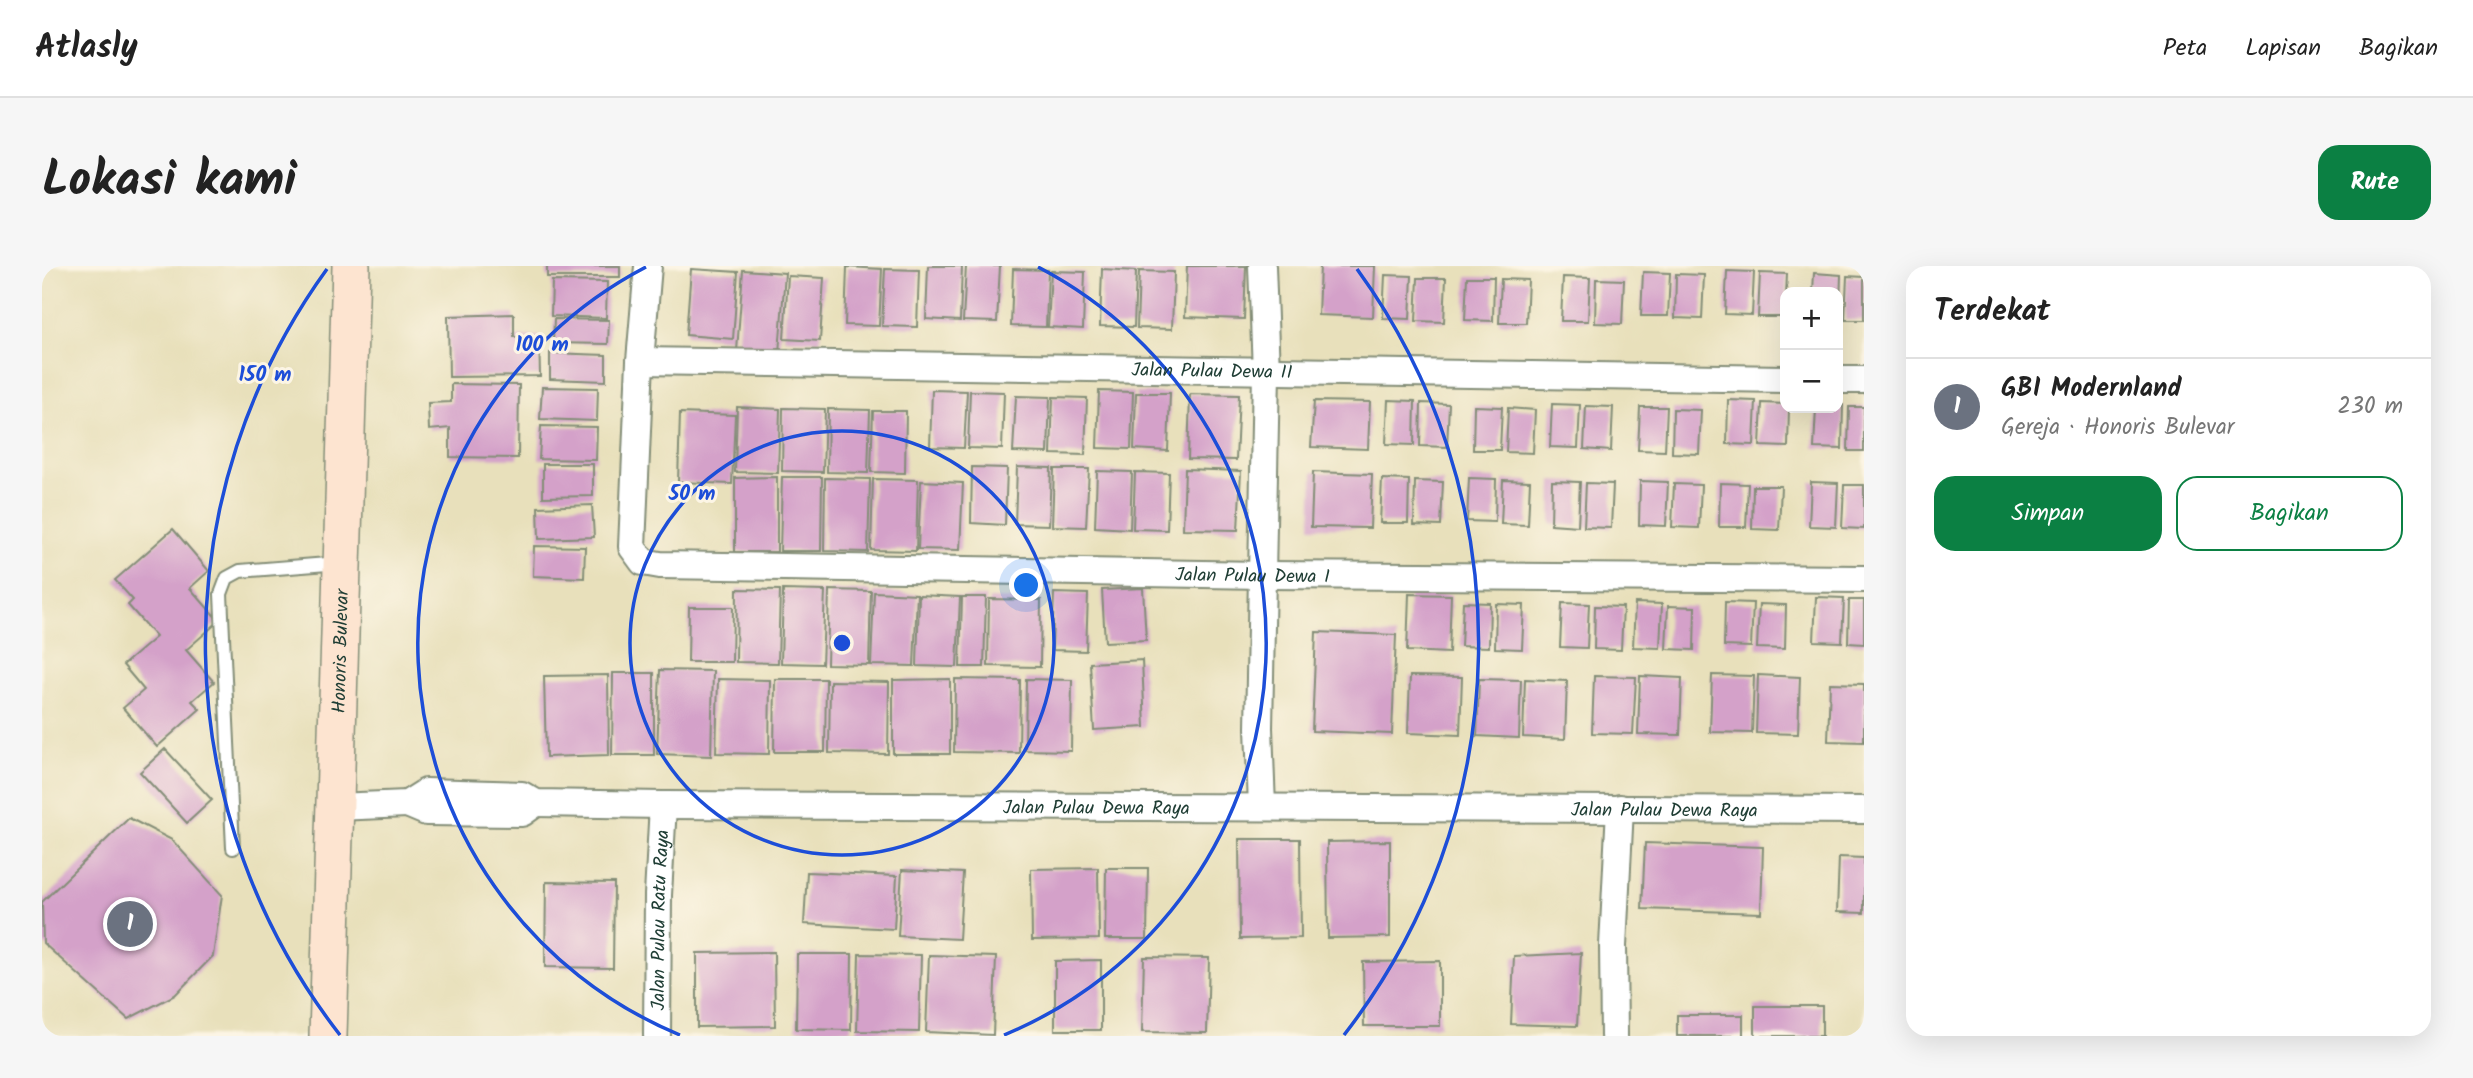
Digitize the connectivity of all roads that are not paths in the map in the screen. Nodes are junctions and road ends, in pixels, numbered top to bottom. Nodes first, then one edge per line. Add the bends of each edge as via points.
1 (351, 266) edge
2 (648, 266) edge
3 (1262, 266) edge
4 (640, 361) junction
5 (1266, 372) junction
6 (1780, 379) edge
7 (1843, 380) edge
8 (1864, 380) edge
9 (341, 563) junction
10 (1263, 575) junction
11 (1864, 579) edge
12 (663, 805) junction
13 (336, 807) junction
14 (1262, 807) junction
15 (1620, 808) junction
16 (1864, 810) edge
17 (233, 848) dead end
18 (328, 1036) edge
19 (657, 1036) edge
20 (1614, 1036) edge

1 - 9 street, Honoris Bulevar
2 - 4 street
3 - 5 street
4 - 5 street, Jalan Pulau Dewa II
4 - 10 street, Jalan Pulau Dewa I via 632,547 643,562
5 - 6 street, Jalan Pulau Dewa II
5 - 10 street
7 - 8 street
9 - 13 street, Honoris Bulevar
9 - 17 lane via 240,571 227,578 221,594
10 - 11 street, Jalan Pulau Dewa I
10 - 14 street
12 - 13 street, Jalan Pulau Dewa Raya via 536,803 522,794 426,792 407,804
12 - 14 street, Jalan Pulau Dewa Raya
12 - 19 street, Jalan Pulau Ratu Raya
13 - 18 street, Honoris Bulevar
14 - 15 street, Jalan Pulau Dewa Raya
15 - 16 street, Jalan Pulau Dewa Raya
15 - 20 street

